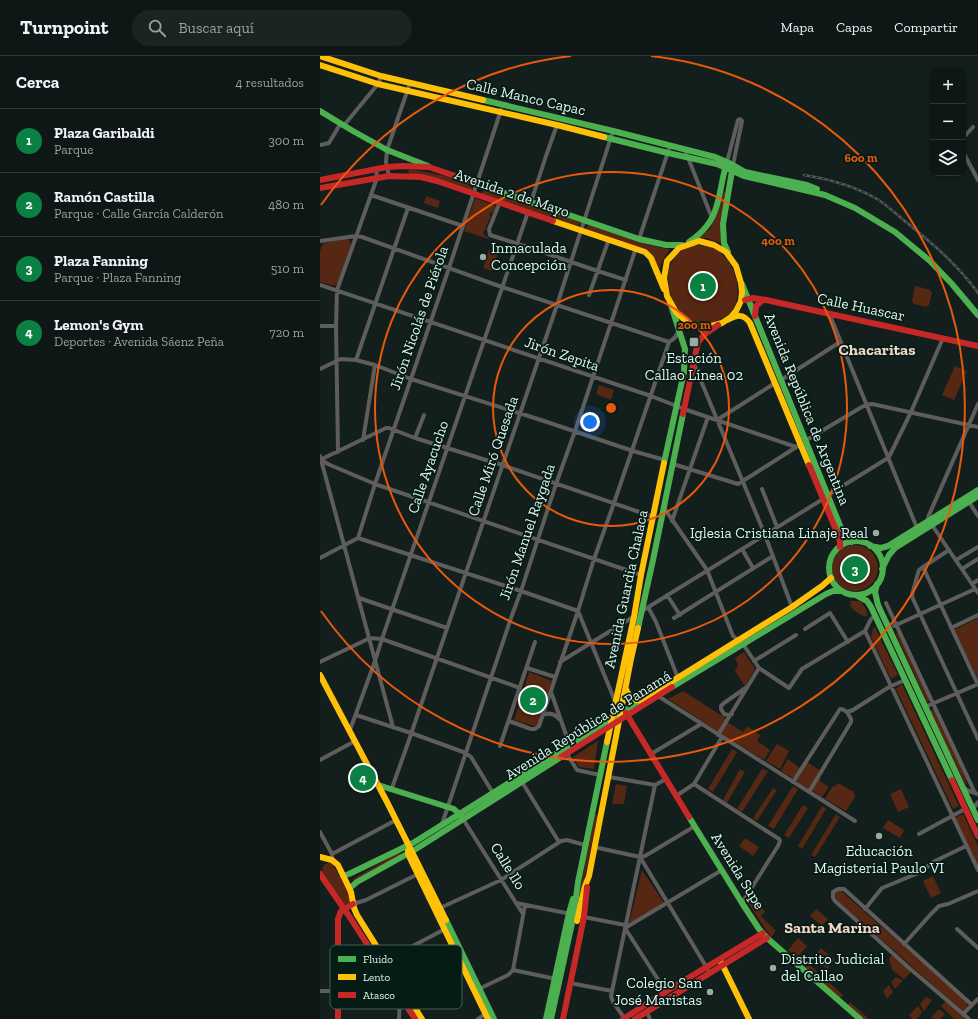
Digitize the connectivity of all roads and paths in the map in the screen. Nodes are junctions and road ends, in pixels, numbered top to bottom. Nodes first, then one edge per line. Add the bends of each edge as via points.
1 (320, 56) edge
2 (320, 65) edge
3 (381, 76) junction
4 (410, 83) junction
5 (378, 84) junction
6 (407, 91) junction
7 (502, 105) junction
8 (320, 112) edge
9 (500, 112) junction
10 (342, 125) junction
11 (557, 125) junction
12 (973, 127) dead end
13 (613, 131) junction
14 (966, 135) edge
15 (611, 138) junction
16 (733, 142) junction
17 (738, 143) junction
18 (320, 145) edge
19 (670, 146) junction
20 (387, 150) junction
21 (685, 150) junction
22 (668, 153) junction
23 (688, 157) junction
24 (966, 158) edge
25 (730, 166) junction
26 (387, 167) junction
27 (429, 167) junction
28 (376, 169) junction
29 (389, 176) junction
30 (378, 178) junction
31 (320, 180) edge
32 (978, 180) edge
33 (477, 184) junction
34 (320, 188) edge
35 (474, 193) junction
36 (371, 195) junction
37 (500, 202) junction
38 (531, 202) junction
39 (408, 208) junction
40 (528, 212) junction
41 (712, 218) junction
42 (585, 220) junction
43 (463, 226) junction
44 (581, 230) junction
45 (356, 236) junction
46 (609, 239) junction
47 (639, 239) junction
48 (320, 241) edge
49 (517, 243) junction
50 (686, 244) junction
51 (636, 248) junction
52 (394, 250) junction
53 (731, 258) junction
54 (570, 262) junction
55 (449, 268) junction
56 (598, 272) junction
57 (626, 280) junction
58 (742, 284) junction
59 (320, 285) edge
60 (502, 287) junction
61 (337, 290) junction
62 (666, 294) junction
63 (589, 295) dead end
64 (748, 298) junction
65 (763, 300) junction
66 (670, 302) junction
67 (376, 303) junction
68 (557, 305) junction
69 (740, 305) junction
70 (828, 313) junction
71 (978, 315) edge
72 (755, 316) junction
73 (727, 320) junction
74 (430, 321) junction
75 (611, 323) junction
76 (678, 325) junction
77 (718, 325) junction
78 (320, 326) edge
79 (336, 326) junction
80 (943, 338) junction
81 (484, 341) junction
82 (670, 342) junction
83 (840, 342) junction
84 (978, 346) edge
85 (539, 359) junction
86 (356, 360) junction
87 (337, 361) junction
88 (694, 362) junction
89 (375, 365) junction
90 (320, 369) edge
91 (593, 377) junction
92 (411, 379) junction
93 (778, 381) junction
94 (466, 396) junction
95 (651, 396) junction
96 (978, 404) edge
97 (866, 405) junction
98 (676, 406) junction
99 (684, 410) junction
100 (911, 412) junction
101 (520, 413) junction
102 (424, 415) dead end
103 (708, 417) junction
104 (717, 420) junction
105 (969, 425) junction
106 (978, 427) edge
107 (393, 430) junction
108 (575, 431) junction
109 (415, 438) junction
110 (362, 440) junction
111 (801, 444) junction
112 (447, 448) junction
113 (632, 451) junction
114 (338, 452) junction
115 (888, 458) junction
116 (320, 459) edge
117 (665, 460) junction
118 (673, 464) junction
119 (502, 465) junction
120 (690, 468) junction
121 (742, 481) junction
122 (375, 484) junction
123 (556, 484) junction
124 (659, 488) junction
125 (668, 490) junction
126 (762, 490) dead end
127 (978, 490) edge
128 (978, 496) edge
129 (826, 497) junction
130 (969, 502) junction
131 (429, 503) junction
132 (614, 503) junction
133 (664, 508) junction
134 (978, 516) edge
135 (654, 517) junction
136 (483, 521) junction
137 (672, 521) junction
138 (931, 523) junction
139 (778, 527) junction
140 (917, 528) junction
141 (764, 535) junction
142 (358, 538) junction
143 (538, 539) junction
144 (852, 542) junction
145 (344, 546) junction
146 (870, 546) junction
147 (840, 547) junction
148 (978, 547) edge
149 (742, 549) junction
150 (949, 550) junction
151 (410, 555) junction
152 (773, 556) junction
153 (320, 558) edge
154 (645, 558) junction
155 (594, 559) junction
156 (978, 559) edge
157 (653, 560) junction
158 (956, 560) junction
159 (923, 567) junction
160 (754, 568) junction
161 (882, 569) junction
162 (962, 569) junction
163 (708, 570) junction
164 (466, 573) junction
165 (641, 575) junction
166 (831, 578) junction
167 (978, 580) edge
168 (877, 584) junction
169 (972, 584) junction
170 (521, 591) junction
171 (842, 591) junction
172 (977, 591) edge
173 (716, 592) junction
174 (667, 595) junction
175 (856, 595) junction
176 (359, 598) junction
177 (886, 603) dead end
178 (940, 605) junction
179 (792, 606) junction
180 (648, 607) junction
181 (392, 609) junction
182 (578, 611) junction
183 (642, 611) junction
184 (920, 614) junction
185 (680, 615) junction
186 (978, 615) edge
187 (875, 616) junction
188 (634, 617) junction
189 (674, 618) dead end
190 (896, 625) junction
191 (447, 628) junction
192 (951, 628) junction
193 (805, 629) dead end
194 (888, 629) junction
195 (865, 631) junction
196 (796, 635) dead end
197 (370, 638) junction
198 (382, 638) junction
199 (535, 642) dead end
200 (741, 642) junction
201 (848, 642) junction
202 (591, 643) junction
203 (437, 659) junction
204 (628, 659) junction
205 (754, 661) junction
206 (320, 662) edge
207 (375, 662) junction
208 (560, 662) junction
209 (527, 668) junction
210 (759, 668) junction
211 (320, 675) edge
212 (555, 677) junction
213 (491, 678) junction
214 (678, 678) junction
215 (905, 680) junction
216 (607, 682) junction
217 (620, 682) junction
218 (978, 684) edge
219 (749, 686) junction
220 (891, 686) junction
221 (520, 688) junction
222 (626, 688) junction
223 (551, 692) junction
224 (957, 693) junction
225 (658, 696) junction
226 (642, 700) junction
227 (616, 703) junction
228 (933, 704) junction
229 (925, 708) junction
230 (847, 712) junction
231 (624, 714) junction
232 (732, 714) junction
233 (356, 715) junction
234 (543, 715) junction
235 (612, 719) junction
236 (509, 721) junction
237 (561, 721) junction
238 (619, 721) junction
239 (701, 724) junction
240 (393, 727) junction
241 (610, 727) junction
242 (350, 730) junction
243 (411, 733) junction
244 (720, 736) junction
245 (978, 739) edge
246 (355, 741) junction
247 (500, 746) dead end
248 (569, 750) junction
249 (466, 753) junction
250 (652, 754) junction
251 (320, 760) edge
252 (600, 776) junction
253 (608, 777) junction
254 (666, 779) junction
255 (522, 782) junction
256 (793, 782) junction
257 (378, 784) junction
258 (694, 784) junction
259 (655, 785) junction
260 (392, 788) junction
261 (963, 788) junction
262 (809, 792) junction
263 (493, 793) junction
264 (977, 793) edge
265 (676, 796) junction
266 (978, 802) edge
267 (448, 806) junction
268 (966, 809) junction
269 (973, 809) junction
270 (592, 811) junction
271 (601, 812) junction
272 (952, 815) junction
273 (461, 816) junction
274 (396, 820) junction
275 (978, 820) edge
276 (855, 821) dead end
277 (442, 824) junction
278 (695, 826) junction
279 (320, 832) edge
280 (919, 834) dead end
281 (978, 836) edge
282 (559, 842) junction
283 (409, 845) junction
284 (585, 845) junction
285 (966, 846) junction
286 (594, 847) junction
287 (410, 853) junction
288 (332, 857) junction
289 (640, 857) junction
290 (322, 860) edge
291 (722, 870) junction
292 (978, 870) edge
293 (420, 873) junction
294 (320, 874) edge
295 (344, 876) junction
296 (589, 876) junction
297 (501, 880) junction
298 (350, 888) junction
299 (978, 891) edge
300 (516, 903) junction
301 (667, 903) junction
302 (742, 903) junction
303 (353, 904) junction
304 (525, 905) junction
305 (440, 908) junction
306 (344, 909) junction
307 (866, 909) junction
308 (523, 914) junction
309 (572, 914) junction
310 (584, 917) junction
311 (625, 926) junction
312 (447, 928) junction
313 (957, 930) dead end
314 (762, 933) junction
315 (767, 938) junction
316 (570, 944) junction
317 (904, 944) junction
318 (338, 945) edge
319 (370, 945) edge
320 (373, 945) edge
321 (414, 945) edge
322 (455, 945) edge
323 (456, 945) edge
324 (978, 948) edge
325 (462, 957) edge
326 (462, 960) edge
327 (721, 962) junction
328 (513, 970) junction
329 (711, 970) junction
330 (727, 972) junction
331 (556, 978) junction
332 (570, 983) junction
333 (479, 989) junction
334 (612, 991) junction
335 (666, 992) junction
336 (978, 998) edge
337 (972, 1004) junction
338 (400, 1009) edge
339 (410, 1009) edge
340 (414, 1009) edge
341 (647, 1012) junction
342 (963, 1014) junction
343 (488, 1015) edge
344 (399, 1019) edge
345 (415, 1019) edge
346 (422, 1019) edge
347 (478, 1019) edge
348 (494, 1019) edge
349 (546, 1019) edge
350 (551, 1019) edge
351 (556, 1019) edge
352 (563, 1019) edge
353 (624, 1019) edge
354 (635, 1019) edge
355 (650, 1019) edge
356 (749, 1019) edge
357 (860, 1019) edge
358 (969, 1019) edge

1 - 3 main road, Calle Manco Capac
2 - 5 main road, Calle Manco Capac
3 - 4 main road, Calle Manco Capac
3 - 5 street
4 - 6 street
4 - 7 main road, Calle Manco Capac
5 - 6 main road, Calle Manco Capac
5 - 10 street
6 - 9 main road, Calle Manco Capac
6 - 20 street
7 - 9 street, Jirón Nicolás de Piérola
7 - 13 main road, Calle Manco Capac
8 - 10 main road
9 - 11 main road, Calle Manco Capac
9 - 33 street, Jirón Nicolás de Piérola
10 - 18 street via 329,143
10 - 20 main road
11 - 15 main road, Calle Manco Capac
11 - 38 street
12 - 14 street
13 - 15 street, Calle Miró Quesada
13 - 19 main road, Calle Manco Capac
15 - 22 main road, Calle Manco Capac
15 - 42 street, Calle Miró Quesada
16 - 17 street
16 - 17 street via 740,119 742,121
16 - 25 street
17 - 25 street
19 - 21 main road, Calle Manco Capac
19 - 22 street
20 - 26 street
20 - 27 main road
21 - 23 street
21 - 25 main road, Calle Manco Capac via 715,157
22 - 23 main road, Calle Manco Capac
22 - 47 street
23 - 25 main road, Calle Manco Capac
23 - 41 street
24 - 32 street
25 - 41 main road via 723,176 717,208
25 - 53 main road via 723,224 724,243
25 - 71 main road via 744,176 827,195 873,218 895,232 930,261
26 - 27 main road, Avenida 2 de Mayo
26 - 28 main road, Avenida 2 de Mayo
26 - 29 street
27 - 33 main road, Avenida 2 de Mayo
28 - 30 street
28 - 31 main road, Avenida 2 de Mayo
29 - 30 main road, Avenida 2 de Mayo
29 - 35 main road, Avenida 2 de Mayo via 421,177
30 - 34 main road, Avenida 2 de Mayo
30 - 36 street
33 - 35 street, Jirón Nicolás de Piérola
33 - 38 main road, Avenida 2 de Mayo
35 - 37 main road, Avenida 2 de Mayo
35 - 43 street, Jirón Nicolás de Piérola
36 - 39 street
36 - 45 street
37 - 40 main road, Avenida 2 de Mayo
37 - 49 street via 489,229 490,235
38 - 42 main road, Avenida 2 de Mayo
39 - 43 street
39 - 52 street
40 - 44 main road, Avenida 2 de Mayo
40 - 49 street, Calle Ayacucho
41 - 50 main road via 706,227
42 - 44 street, Calle Miró Quesada
42 - 47 main road, Avenida 2 de Mayo
43 - 55 street, Jirón Nicolás de Piérola
44 - 46 main road, Avenida 2 de Mayo
44 - 54 street, Calle Miró Quesada
45 - 48 street
45 - 52 street
45 - 61 street
46 - 51 main road, Avenida 2 de Mayo
46 - 56 street
47 - 50 main road, Avenida 2 de Mayo via 670,246
49 - 54 street
49 - 60 street, Calle Ayacucho
50 - 53 main road via 699,241 710,243 719,246
50 - 62 main road via 675,250 666,263 663,274
51 - 57 street, Jirón Manuel Raygada
51 - 62 main road, Avenida 2 de Mayo via 651,258
52 - 55 street
52 - 67 street
53 - 58 main road
54 - 56 street
54 - 68 street, Calle Miró Quesada
55 - 60 street
55 - 74 street, Jirón Nicolás de Piérola
56 - 57 street
56 - 63 street
57 - 75 street, Jirón Manuel Raygada
58 - 64 main road, Avenida República de Argentina
58 - 69 main road
59 - 61 street, Jirón Zepita
60 - 68 street
60 - 81 street, Calle Ayacucho
61 - 67 street, Jirón Zepita
61 - 79 street
62 - 66 main road
64 - 65 main road, Calle Huascar
64 - 69 main road
64 - 72 main road, Avenida República de Argentina
65 - 70 main road, Calle Huascar
65 - 72 main road via 756,306
66 - 76 main road, Avenida Guardia Chalaca
66 - 77 main road via 676,314 688,323 702,328
67 - 74 street, Jirón Zepita
67 - 86 street
68 - 75 street
68 - 85 street, Calle Miró Quesada
69 - 73 main road
70 - 80 main road, Calle Huascar
70 - 83 street
72 - 93 main road, Avenida República de Argentina
73 - 77 main road
73 - 93 main road, Avenida República de Argentina via 741,315 746,318
74 - 81 street, Jirón Zepita
74 - 92 street, Jirón Nicolás de Piérola
75 - 82 street
75 - 91 street, Jirón Manuel Raygada
76 - 82 street via 677,336
76 - 98 main road, Avenida Guardia Chalaca via 686,358
77 - 88 main road, Avenida Guardia Chalaca via 706,332 698,342
78 - 79 street
79 - 87 street
80 - 84 main road, Calle Huascar
80 - 100 street
81 - 85 street, Jirón Zepita
81 - 94 street, Calle Ayacucho
82 - 95 street
83 - 93 street
83 - 97 street
85 - 91 street, Jirón Zepita
85 - 101 street, Calle Miró Quesada
86 - 87 street
86 - 89 street
87 - 90 street
87 - 114 street
88 - 99 main road, Avenida Guardia Chalaca
88 - 104 street
89 - 92 street
89 - 110 street
91 - 95 street, Jirón Zepita
91 - 108 street, Jirón Manuel Raygada
92 - 94 street
92 - 107 street, Jirón Nicolás de Piérola
93 - 104 street
93 - 111 main road, Avenida República de Argentina
94 - 101 street
94 - 112 street, Calle Ayacucho
95 - 98 street, Jirón Zepita
95 - 113 street
96 - 105 street
97 - 100 street
97 - 111 street
97 - 115 street
98 - 99 street, Jirón Zepita
98 - 117 main road, Avenida Guardia Chalaca
99 - 103 street, Jirón Zepita
99 - 118 main road, Avenida Guardia Chalaca
100 - 105 street
100 - 115 street
101 - 108 street
101 - 119 street, Calle Miró Quesada
102 - 109 street
103 - 104 street, Jirón Zepita
103 - 120 street
104 - 111 street, Jirón Zepita
104 - 121 street
105 - 106 street
105 - 138 street via 929,515
107 - 109 street
107 - 110 street via 386,428
107 - 122 street, Jirón Nicolás de Piérola
108 - 113 street
108 - 123 street, Jirón Manuel Raygada
109 - 112 street
110 - 114 street
111 - 121 street
111 - 129 main road, Avenida República de Argentina
112 - 119 street
112 - 131 street, Calle Ayacucho
113 - 117 street
113 - 132 street
114 - 116 street
115 - 129 street
115 - 140 street
116 - 122 street
116 - 145 street
117 - 124 main road, Avenida Guardia Chalaca
118 - 120 street
118 - 125 main road, Avenida Guardia Chalaca
119 - 123 street
119 - 136 street, Calle Miró Quesada
120 - 121 street via 736,484
120 - 137 street
121 - 141 street
122 - 131 street
122 - 142 street, Jirón Nicolás de Piérola
123 - 132 street
123 - 143 street, Jirón Manuel Raygada
124 - 125 main road
124 - 135 main road, Avenida Guardia Chalaca
125 - 133 main road, Avenida Guardia Chalaca
126 - 139 street
127 - 138 main road
128 - 130 main road
129 - 139 street
129 - 144 main road, Avenida República de Argentina via 841,528
129 - 147 main road, Avenida República de Argentina
130 - 134 street
130 - 138 main road
131 - 136 street
131 - 151 street, Calle Ayacucho
132 - 135 street
132 - 155 street
133 - 137 street
133 - 157 main road, Avenida Guardia Chalaca
135 - 154 main road, Avenida Guardia Chalaca
136 - 143 street
136 - 164 street, Calle Miró Quesada
137 - 163 street
138 - 140 main road
138 - 150 street
138 - 161 main road via 892,551
139 - 141 street
140 - 146 main road via 885,547
141 - 149 street
141 - 152 street
142 - 145 street
142 - 151 street
143 - 155 street
143 - 170 street, Jirón Manuel Raygada
144 - 146 main road
144 - 147 main road
145 - 153 street
145 - 176 street
146 - 161 main road via 879,556
147 - 166 main road via 829,564
148 - 158 street
149 - 160 street
149 - 163 street
150 - 158 street
150 - 159 street
151 - 164 street
151 - 181 street, Calle Ayacucho
152 - 160 street
152 - 179 street
154 - 157 main road
154 - 165 main road, Avenida Guardia Chalaca
155 - 165 street
155 - 182 street
156 - 162 street
157 - 183 main road, Avenida Guardia Chalaca
158 - 162 street
159 - 178 street
159 - 184 street via 919,570 912,595
160 - 173 street
161 - 168 main road
162 - 169 street
163 - 173 street
163 - 174 street
164 - 170 street
164 - 191 street, Calle Miró Quesada
165 - 188 main road, Avenida Guardia Chalaca
166 - 171 main road via 835,586
166 - 179 main road, Avenida República de Panamá
167 - 169 street
168 - 175 main road via 868,592
168 - 194 main road via 875,592 878,605
169 - 172 street
170 - 182 street
170 - 213 street, Jirón Manuel Raygada
171 - 175 main road
171 - 200 main road, Avenida República de Panamá via 826,594
172 - 178 street
173 - 185 street
173 - 200 street via 732,635
174 - 180 street
174 - 185 street
175 - 187 main road via 867,601
176 - 181 street
176 - 197 street
177 - 190 street
178 - 184 street
178 - 192 street
179 - 200 main road, Avenida República de Panamá
180 - 183 street
180 - 214 street
181 - 191 street
181 - 198 street, Calle Ayacucho
182 - 202 street
182 - 208 street
183 - 204 main road, Avenida Guardia Chalaca
184 - 190 street
184 - 224 street
185 - 189 street
186 - 192 street
187 - 195 street via 871,618
187 - 215 main road
188 - 202 street
188 - 204 main road, Avenida Guardia Chalaca
190 - 194 street
190 - 228 street
191 - 203 street, Calle Miró Quesada
192 - 218 street
193 - 201 street via 830,613
194 - 229 main road
195 - 201 street
195 - 220 street
196 - 205 street
197 - 198 street
197 - 206 street
197 - 207 street
198 - 203 street
198 - 207 street, Calle Ayacucho
199 - 209 street
200 - 205 street
200 - 214 main road, Avenida República de Panamá
200 - 225 main road, Avenida República de Panamá
201 - 210 street via 802,669 789,688
202 - 208 street
202 - 216 street
203 - 213 street
203 - 243 street, Calle Miró Quesada
204 - 217 main road, Avenida Guardia Chalaca
204 - 222 main road, Avenida Guardia Chalaca
205 - 210 street
207 - 233 street, Calle Ayacucho
207 - 240 street
208 - 212 street
209 - 212 street
209 - 221 street
210 - 219 street
211 - 242 main road
212 - 223 street
213 - 221 street
213 - 249 street, Jirón Manuel Raygada
214 - 226 main road, Avenida República de Panamá
215 - 220 street
215 - 268 main road
216 - 217 street via 614,685
216 - 227 street
217 - 227 main road, Avenida Guardia Chalaca
218 - 224 street
219 - 232 street
219 - 232 street via 721,706 724,714
220 - 230 street
220 - 272 street
221 - 236 street
222 - 226 main road via 632,700
222 - 231 main road, Avenida Guardia Chalaca
223 - 234 street
223 - 237 street
224 - 228 street
224 - 245 street
225 - 231 main road, Avenida República de Panamá
225 - 239 street
226 - 231 main road, Avenida República de Panamá
227 - 235 main road, Avenida Guardia Chalaca
228 - 229 street
228 - 264 street
229 - 261 main road
230 - 256 street via 840,709
230 - 262 street via 851,722
231 - 235 main road, Avenida República de Panamá
231 - 238 main road, Avenida Guardia Chalaca
231 - 250 main road, Avenida Supe
232 - 244 street
233 - 240 street
233 - 242 street, Calle Ayacucho
234 - 236 street via 539,726 531,730
234 - 237 street via 549,713
235 - 241 main road, Avenida Guardia Chalaca
235 - 248 main road, Avenida República de Panamá
236 - 247 street
237 - 248 street
238 - 241 main road, Avenida República de Panamá
238 - 253 main road, Avenida Guardia Chalaca
239 - 244 street
239 - 250 street
240 - 243 street
241 - 248 main road, Avenida República de Panamá
241 - 252 main road, Avenida Guardia Chalaca
242 - 246 main road
243 - 249 street
243 - 260 street, Calle Miró Quesada
244 - 256 street
244 - 258 street
246 - 251 street
246 - 257 main road
248 - 252 street via 577,770
248 - 255 main road, Avenida República de Panamá
248 - 263 main road, Avenida República de Panamá
249 - 263 street
249 - 267 street, Jirón Manuel Raygada
250 - 254 main road, Avenida Supe
252 - 270 main road, Avenida Guardia Chalaca
253 - 259 street
253 - 271 main road, Avenida Guardia Chalaca
254 - 259 street
254 - 265 main road, Avenida Supe
255 - 273 main road, Avenida República de Panamá
255 - 282 street
256 - 262 street
257 - 260 main road
257 - 274 main road
258 - 265 street
258 - 302 street via 780,840
259 - 289 street
260 - 267 main road
261 - 264 street
261 - 269 main road
262 - 276 street
263 - 273 main road, Avenida República de Panamá
265 - 278 main road, Avenida Supe
266 - 269 street
267 - 273 main road
267 - 277 street, Jirón Manuel Raygada
268 - 272 street
268 - 281 main road
269 - 275 main road
270 - 271 main road
270 - 284 main road, Avenida Guardia Chalaca
271 - 286 main road, Avenida Guardia Chalaca
272 - 280 street
272 - 285 street
273 - 277 main road, Avenida República de Panamá
273 - 287 main road, Avenida República de Panamá
273 - 297 street, Calle Ilo
274 - 283 main road
274 - 288 street
277 - 283 main road, Avenida República de Panamá
278 - 289 street
278 - 291 main road, Avenida Supe
279 - 288 street
282 - 284 street via 567,840
282 - 297 street
283 - 287 main road
283 - 295 main road, Avenida República de Panamá
284 - 309 main road, Avenida Guardia Chalaca
285 - 292 street
285 - 307 street via 934,861 924,870 882,888
286 - 289 street
286 - 296 main road, Avenida Guardia Chalaca
287 - 293 main road
287 - 298 main road, Avenida República de Panamá via 361,879
288 - 290 main road
288 - 295 main road
289 - 301 street
289 - 311 street
291 - 301 street
291 - 302 main road, Avenida Supe
293 - 303 street
293 - 305 main road
293 - 312 main road
294 - 306 main road
295 - 298 main road
296 - 310 main road, Avenida Guardia Chalaca
296 - 316 main road, Avenida Guardia Chalaca
297 - 300 street, Calle Ilo
297 - 305 street
298 - 303 main road
299 - 317 street via 938,906
300 - 304 street, Calle Ilo
300 - 308 street
301 - 311 street
301 - 329 street
302 - 314 main road, Avenida Supe
303 - 306 main road
303 - 320 main road
304 - 308 street
304 - 309 street, Calle Ilo
305 - 312 main road
306 - 318 main road via 338,919
306 - 319 main road
307 - 317 street
307 - 342 street via 844,889 833,892 835,901
308 - 328 street
309 - 316 main road, Avenida Guardia Chalaca
309 - 331 main road, Avenida Guardia Chalaca
310 - 311 street
310 - 332 main road, Avenida Guardia Chalaca
311 - 334 street
311 - 335 street
312 - 321 street
312 - 322 main road
312 - 323 main road
313 - 324 street
314 - 315 main road, Avenida Supe
314 - 327 main road
315 - 327 main road
315 - 357 main road, Avenida Supe
316 - 350 main road, Avenida Guardia Chalaca
316 - 351 main road, Avenida Guardia Chalaca
317 - 337 street
325 - 333 main road
326 - 343 main road
327 - 329 main road
327 - 329 main road
327 - 330 main road
328 - 331 street
328 - 333 street
329 - 330 main road
329 - 335 main road
329 - 341 main road
330 - 356 main road
331 - 349 main road, Avenida Guardia Chalaca
332 - 334 street
332 - 352 main road, Avenida Guardia Chalaca
333 - 343 main road
334 - 353 street via 613,1002
335 - 353 main road
336 - 337 street
337 - 342 street
338 - 344 street
339 - 345 main road
340 - 346 main road
341 - 354 main road
341 - 355 street
342 - 358 street
343 - 347 street
343 - 348 main road

